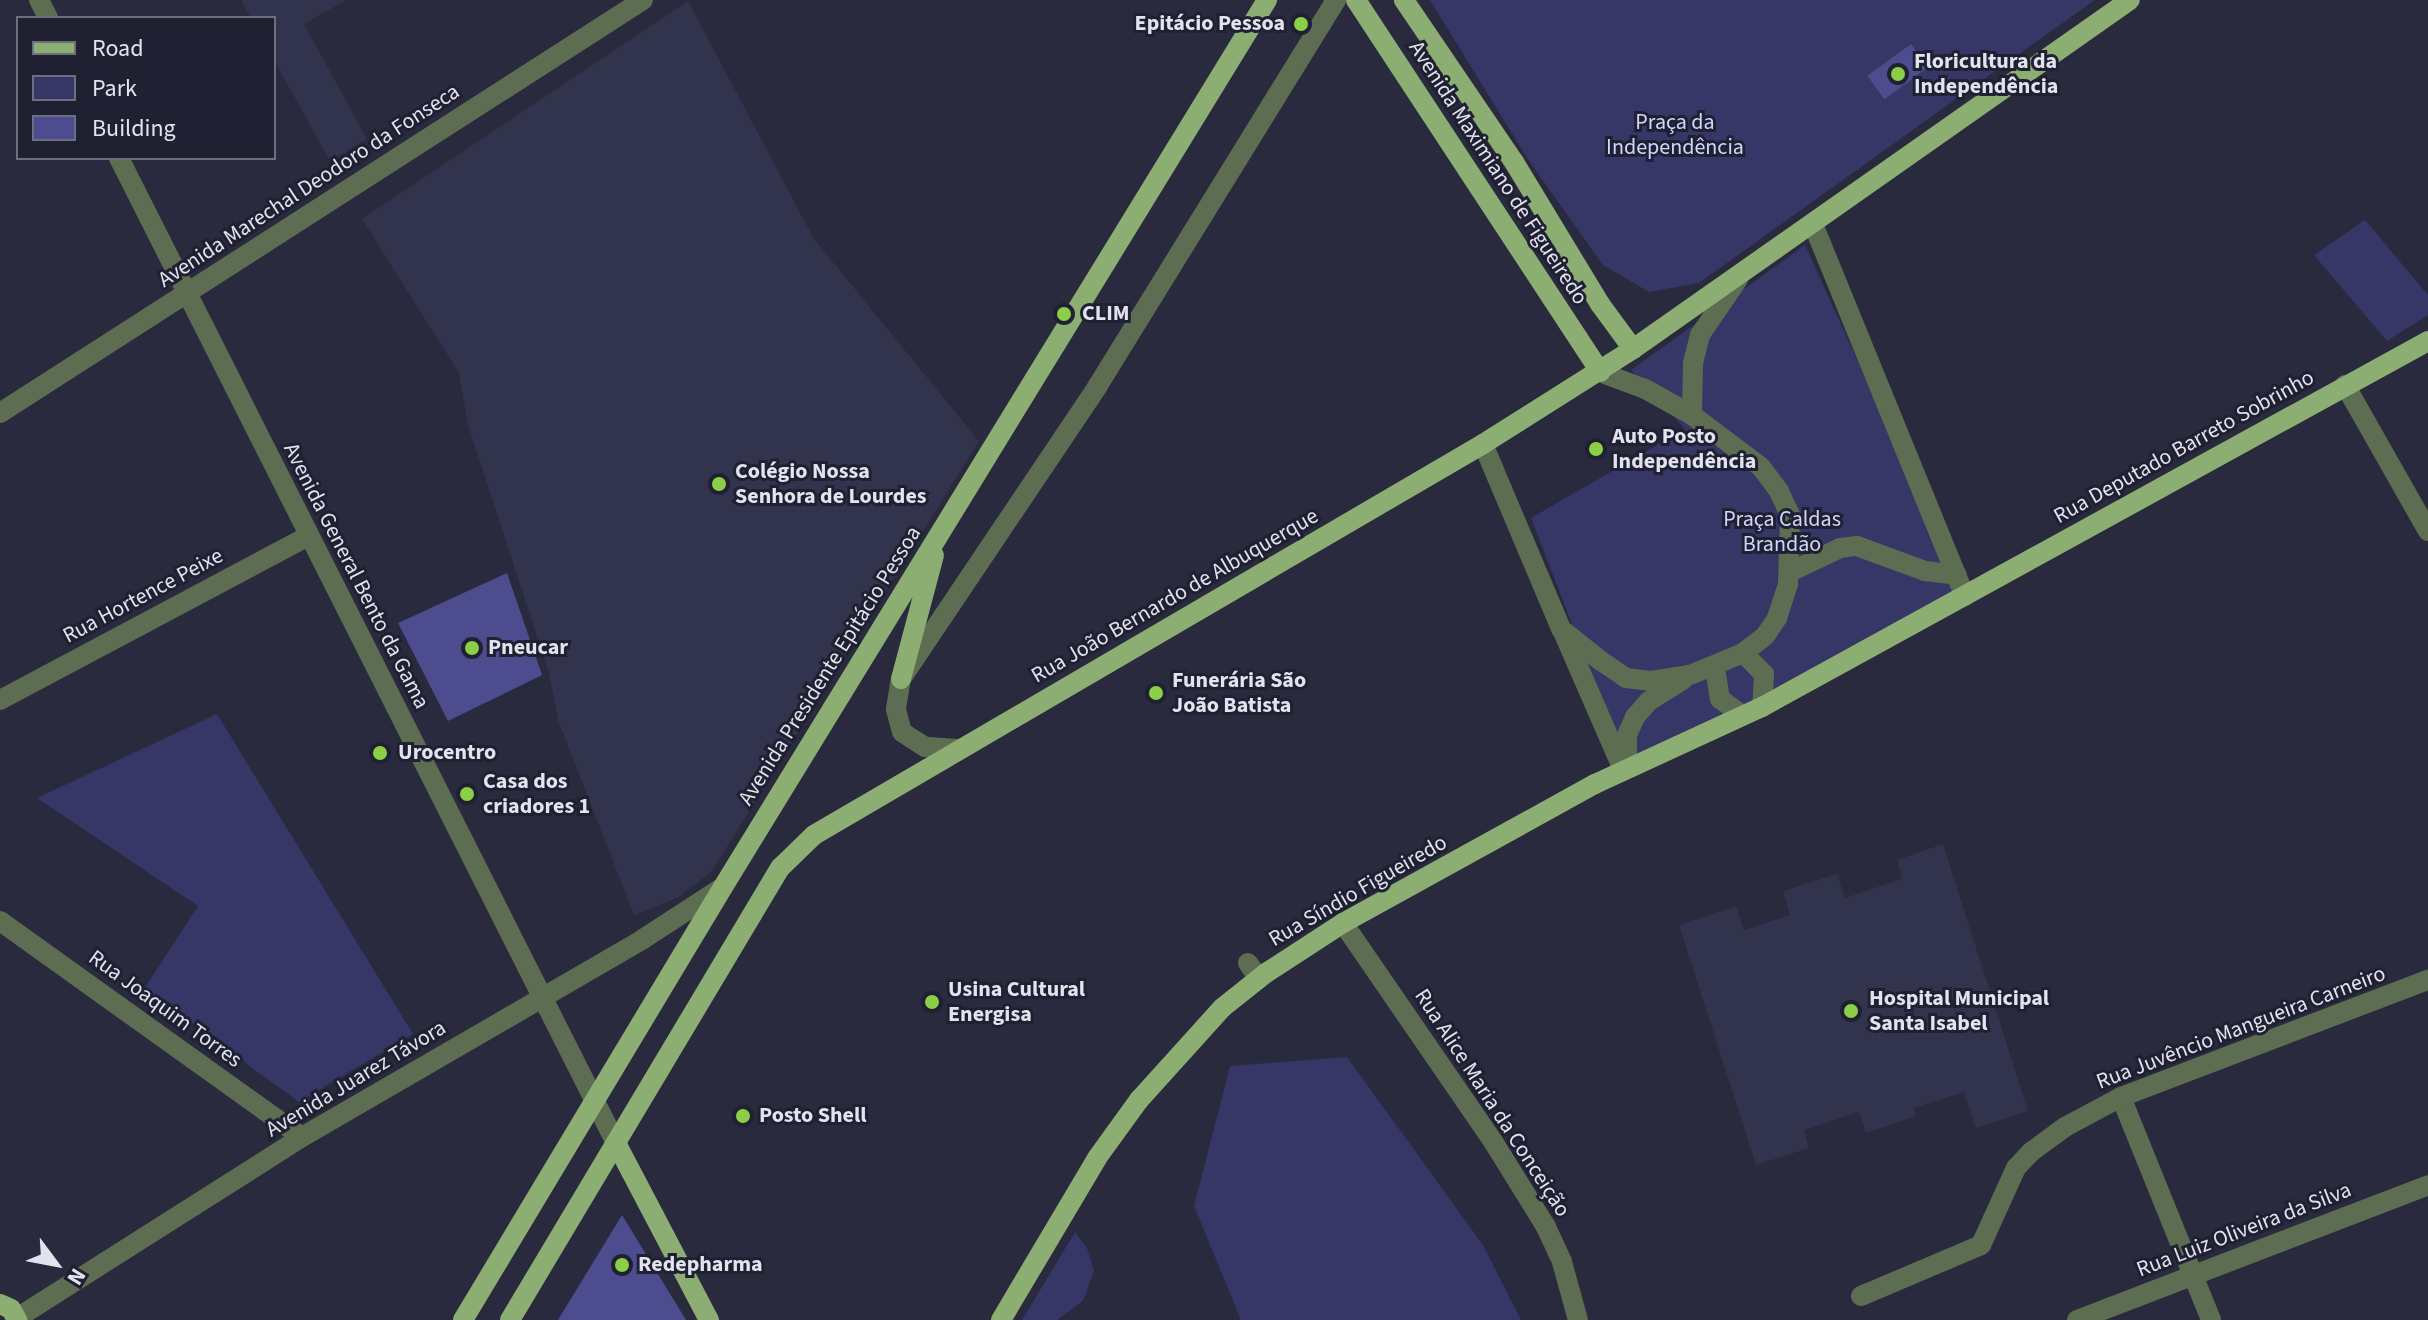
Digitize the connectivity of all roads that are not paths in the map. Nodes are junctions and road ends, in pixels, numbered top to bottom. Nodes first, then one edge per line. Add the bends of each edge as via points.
1 (643, 0) edge
2 (1267, 0) edge
3 (1336, 0) edge
4 (1356, 0) edge
5 (1404, 0) edge
6 (2130, 0) edge
7 (120, 160) edge
8 (1813, 224) junction
9 (1738, 279) junction
10 (187, 293) junction
11 (2428, 341) edge
12 (1633, 349) junction
13 (1600, 372) junction
14 (2345, 385) junction
15 (0, 413) edge
16 (1692, 415) junction
17 (1483, 444) junction
18 (2428, 531) edge
19 (940, 532) junction
20 (309, 536) junction
21 (1790, 572) junction
22 (1957, 575) junction
23 (1965, 596) junction
24 (1561, 629) junction
25 (1743, 653) junction
26 (1715, 668) junction
27 (1690, 675) junction
28 (901, 679) junction
29 (0, 700) edge
30 (1762, 707) junction
31 (1742, 715) junction
32 (957, 749) junction
33 (1625, 768) junction
34 (723, 887) junction
35 (0, 921) edge
36 (1343, 923) junction
37 (2428, 980) edge
38 (542, 998) junction
39 (2121, 1097) junction
40 (595, 1100) junction
41 (302, 1137) junction
42 (616, 1143) junction
43 (2428, 1185) edge
44 (2193, 1275) junction
45 (1861, 1296) dead end
46 (7, 1309) edge
47 (2079, 1319) edge
48 (463, 1320) edge
49 (510, 1320) edge
50 (709, 1320) edge
51 (1001, 1320) edge
52 (1578, 1320) edge
53 (2211, 1320) edge

1 - 10 street, Avenida Marechal Deodoro da Fonseca
2 - 19 main road, Avenida Presidente Epitácio Pessoa
3 - 28 street via 1097,387
4 - 13 main road, Avenida Maximiano de Figueiredo
5 - 12 main road
6 - 8 main road
7 - 10 street, Avenida General Bento da Gama
8 - 9 main road
8 - 22 street
9 - 12 main road
9 - 16 street via 1700,335 1693,363
10 - 15 street, Avenida Marechal Deodoro da Fonseca
10 - 20 street, Avenida General Bento da Gama
11 - 14 main road, Rua Deputado Barreto Sobrinho
12 - 13 main road
13 - 16 street
13 - 17 main road, Rua João Bernardo de Albuquerque
14 - 18 street
14 - 23 main road, Rua Deputado Barreto Sobrinho
16 - 21 street via 1761,467 1779,491 1790,515
17 - 24 street
17 - 32 main road, Rua João Bernardo de Albuquerque
19 - 28 main road
19 - 34 main road, Avenida Presidente Epitácio Pessoa
20 - 29 street, Rua Hortence Peixe
20 - 38 street, Avenida General Bento da Gama
21 - 22 street via 1840,548 1857,546 1925,571
21 - 25 street via 1777,618
22 - 23 street
23 - 30 main road
24 - 27 street via 1626,678
24 - 33 street
25 - 26 street
25 - 30 street via 1764,674
26 - 27 street
26 - 31 street via 1720,699
27 - 33 street via 1649,701 1635,717 1627,735
28 - 32 street via 896,709 902,732 925,747
30 - 31 main road
31 - 33 main road
32 - 42 main road, Rua João Bernardo de Albuquerque via 814,835 780,868
33 - 36 main road, Rua Síndio Figueiredo
34 - 38 street, Avenida Juarez Távora
34 - 40 main road, Avenida Presidente Epitácio Pessoa
35 - 41 street, Rua Joaquim Torres
36 - 51 main road, Rua Síndio Figueiredo via 1254,971 1139,1100 1097,1158
36 - 52 street, Rua Alice Maria da Conceição via 1546,1227
37 - 39 street, Rua Juvêncio Mangueira Carneiro
38 - 40 street, Avenida General Bento da Gama
38 - 41 street, Avenida Juarez Távora
39 - 44 street
39 - 45 street, Rua Juvêncio Mangueira Carneiro via 2031,1152 2016,1168 1981,1245
40 - 42 street, Avenida General Bento da Gama
40 - 48 main road, Avenida Presidente Epitácio Pessoa
41 - 46 street, Avenida Juarez Távora
42 - 49 main road
42 - 50 main road
43 - 44 street, Rua Luiz Oliveira da Silva
44 - 47 street, Rua Luiz Oliveira da Silva
44 - 53 street

